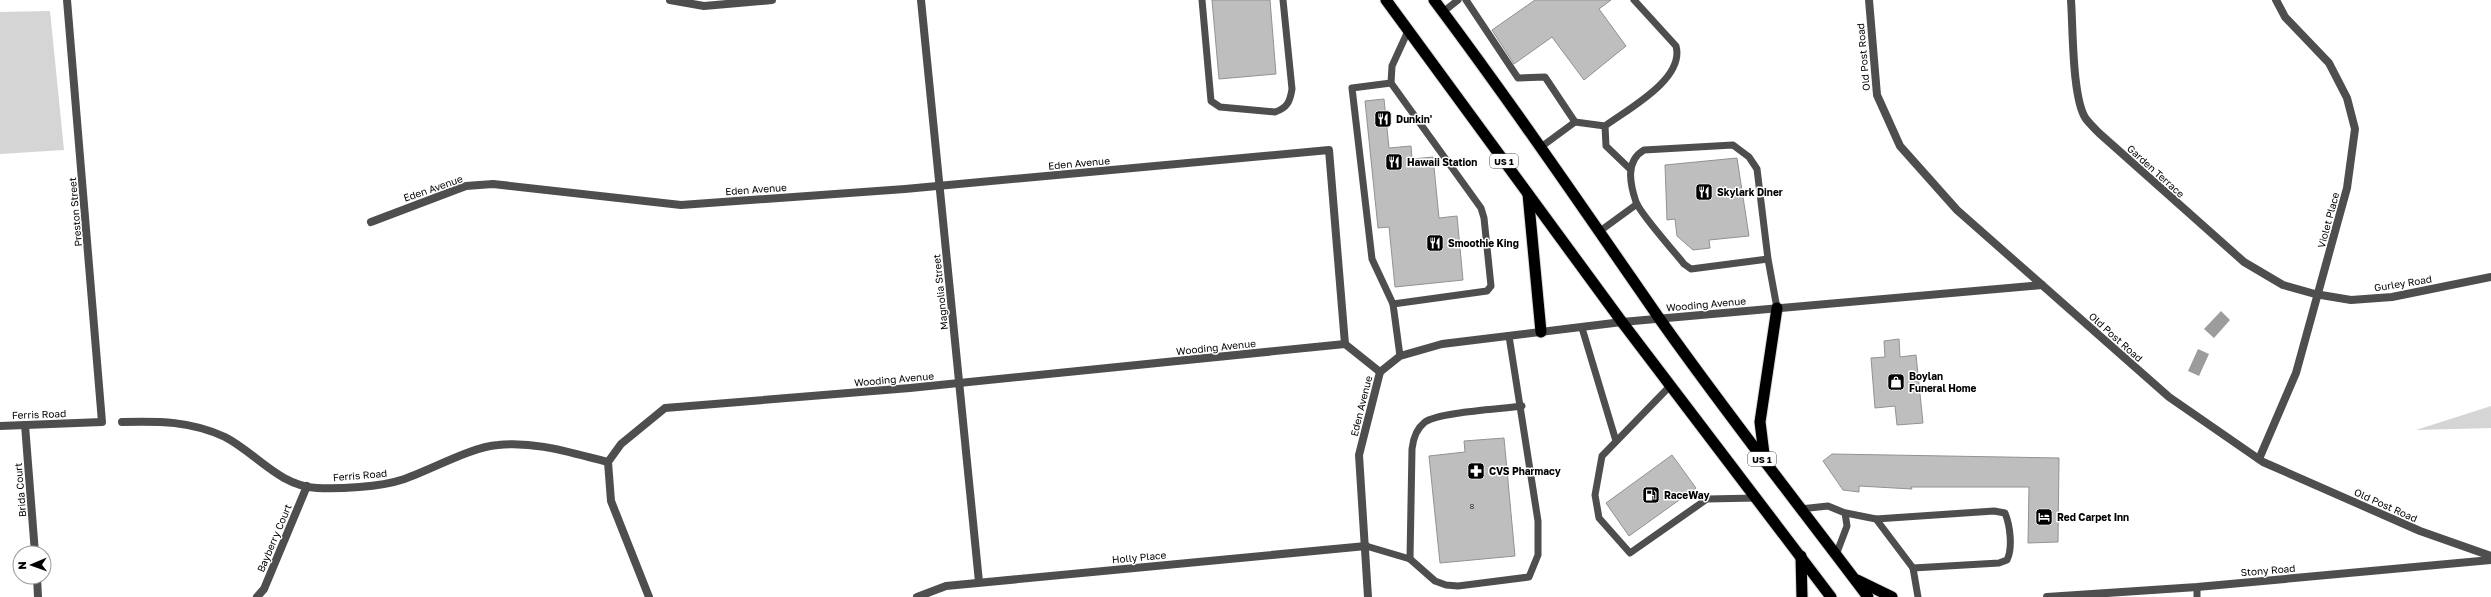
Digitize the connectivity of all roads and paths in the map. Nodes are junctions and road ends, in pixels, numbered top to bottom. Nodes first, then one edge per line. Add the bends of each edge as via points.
1 (67, 0) edge
2 (670, 0) edge
3 (772, 0) edge
4 (921, 0) edge
5 (1202, 0) edge
6 (1283, 0) edge
7 (1386, 0) edge
8 (1434, 0) edge
9 (1458, 0) edge
10 (1466, 0) edge
11 (1634, 0) edge
12 (1869, 0) edge
13 (2071, 0) edge
14 (2276, 0) edge
15 (1443, 12) junction
16 (1408, 31) junction
17 (1391, 83) junction
18 (1575, 122) junction
19 (1605, 126) junction
20 (1541, 148) junction
21 (1630, 169) junction
22 (939, 186) junction
23 (1528, 193) junction
24 (1637, 204) junction
25 (371, 222) dead end
26 (1600, 231) junction
27 (1768, 259) junction
28 (2491, 277) edge
29 (2042, 285) junction
30 (2318, 294) junction
31 (1393, 304) junction
32 (1777, 308) junction
33 (1659, 318) junction
34 (1622, 322) junction
35 (1582, 328) junction
36 (1541, 332) junction
37 (1510, 336) junction
38 (1345, 344) junction
39 (1400, 356) junction
40 (1380, 372) junction
41 (959, 383) junction
42 (1671, 385) junction
43 (1522, 406) junction
44 (102, 422) joint
45 (122, 422) dead end
46 (25, 425) junction
47 (0, 426) edge
48 (1616, 441) junction
49 (2259, 459) junction
50 (608, 462) junction
51 (1765, 463) junction
52 (306, 486) junction
53 (1757, 498) junction
54 (1800, 509) junction
55 (1846, 513) junction
56 (1876, 519) junction
57 (34, 545) edge
58 (1366, 546) junction
59 (1836, 555) junction
60 (1801, 556) junction
61 (2491, 556) edge
62 (1410, 559) junction
63 (2491, 560) edge
64 (1913, 568) junction
65 (1854, 579) junction
66 (979, 582) junction
67 (37, 585) edge
68 (2197, 587) junction
69 (2100, 595) edge
70 (38, 597) edge
71 (257, 597) edge
72 (649, 597) edge
73 (917, 597) edge
74 (1368, 597) edge
75 (1802, 597) edge
76 (1831, 597) edge
77 (1868, 597) edge
78 (1892, 597) edge
79 (1918, 597) edge
80 (2047, 597) edge
81 (2197, 597) edge

1 - 44 street, Preston Street
2 - 3 street via 704,6
4 - 22 street, Magnolia Street
5 - 6 lane via 1211,101 1220,107 1275,112 1288,104 1292,89
7 - 16 highway, US 1
8 - 15 highway, US 1
9 - 15 lane
10 - 18 lane via 1518,78 1546,77
11 - 19 lane via 1676,46 1678,54 1669,76 1655,90
12 - 29 street, Old Post Road via 1877,95 1900,146 1957,210
13 - 30 street, Garden Terrace via 2080,103 2086,119 2244,262 2283,285
14 - 30 street, Violet Place via 2284,17 2329,63 2347,98 2355,129 2347,188
15 - 20 highway, US 1
16 - 17 lane via 1392,66
16 - 23 highway, US 1
17 - 31 lane via 1352,88 1372,259
17 - 31 lane via 1481,208 1491,286 1487,290
18 - 19 lane
18 - 20 lane
19 - 21 lane via 1606,146
20 - 26 highway, US 1
21 - 24 lane
21 - 27 lane via 1633,159 1644,150 1733,145 1742,150 1757,169
22 - 25 street, Eden Avenue via 681,204 493,184 466,186
22 - 38 street, Eden Avenue via 1329,150
22 - 41 street, Magnolia Street
23 - 34 highway, US 1
23 - 36 highway
24 - 26 lane
24 - 27 lane via 1687,268
26 - 33 highway, US 1
27 - 32 lane
28 - 30 street, Gurley Road via 2392,297 2351,300
29 - 32 street, Wooding Avenue
29 - 49 street, Old Post Road via 2169,397
30 - 49 street, Violet Place via 2296,373
31 - 39 lane
32 - 33 street, Wooding Avenue
32 - 51 highway via 1760,422
33 - 34 street, Wooding Avenue
33 - 51 highway, US 1
34 - 35 street, Wooding Avenue
34 - 42 highway, US 1
35 - 36 street, Wooding Avenue
35 - 48 lane
36 - 37 street, Wooding Avenue
37 - 39 street, Wooding Avenue via 1442,344
37 - 43 lane
38 - 40 street, Eden Avenue
38 - 41 street, Wooding Avenue
39 - 40 street, Wooding Avenue
40 - 58 street, Eden Avenue via 1359,455
41 - 50 street, Wooding Avenue via 664,408 621,444
41 - 66 street, Magnolia Street
42 - 48 lane
42 - 53 highway, US 1
43 - 62 lane via 1439,418 1420,427 1413,440 1412,449
43 - 62 lane via 1538,521 1538,555 1530,577 1458,586 1446,585 1435,581
44 - 46 street, Ferris Road
45 - 52 street, Ferris Road via 179,422 197,425 227,438 259,462 297,484
46 - 47 street, Ferris Road
46 - 57 street, Brida Court
48 - 53 lane via 1602,456 1595,495 1600,518 1630,553 1707,499
49 - 61 street, Old Post Road via 2420,531
50 - 52 street, Ferris Road via 533,443 496,445 400,481 355,486
50 - 72 street via 611,501
51 - 54 highway, US 1
52 - 71 street, Bayberry Court via 264,589
53 - 60 highway, US 1
54 - 55 lane via 1828,506
54 - 59 highway, US 1
55 - 56 lane
55 - 59 lane via 1847,526
56 - 64 lane
56 - 64 lane via 1994,511 2005,513 2008,521 2010,554 2007,560 1999,563
58 - 62 lane
58 - 66 street, Holly Place
58 - 74 street, Eden Avenue
59 - 65 highway, US 1
60 - 75 highway
60 - 76 highway, US 1
63 - 68 street, Stony Road
64 - 79 lane
65 - 77 highway, US 1
65 - 78 highway
66 - 73 street, Holly Place via 946,586
67 - 70 street
68 - 69 street, Stony Road
68 - 81 lane
69 - 80 street, Stony Road

